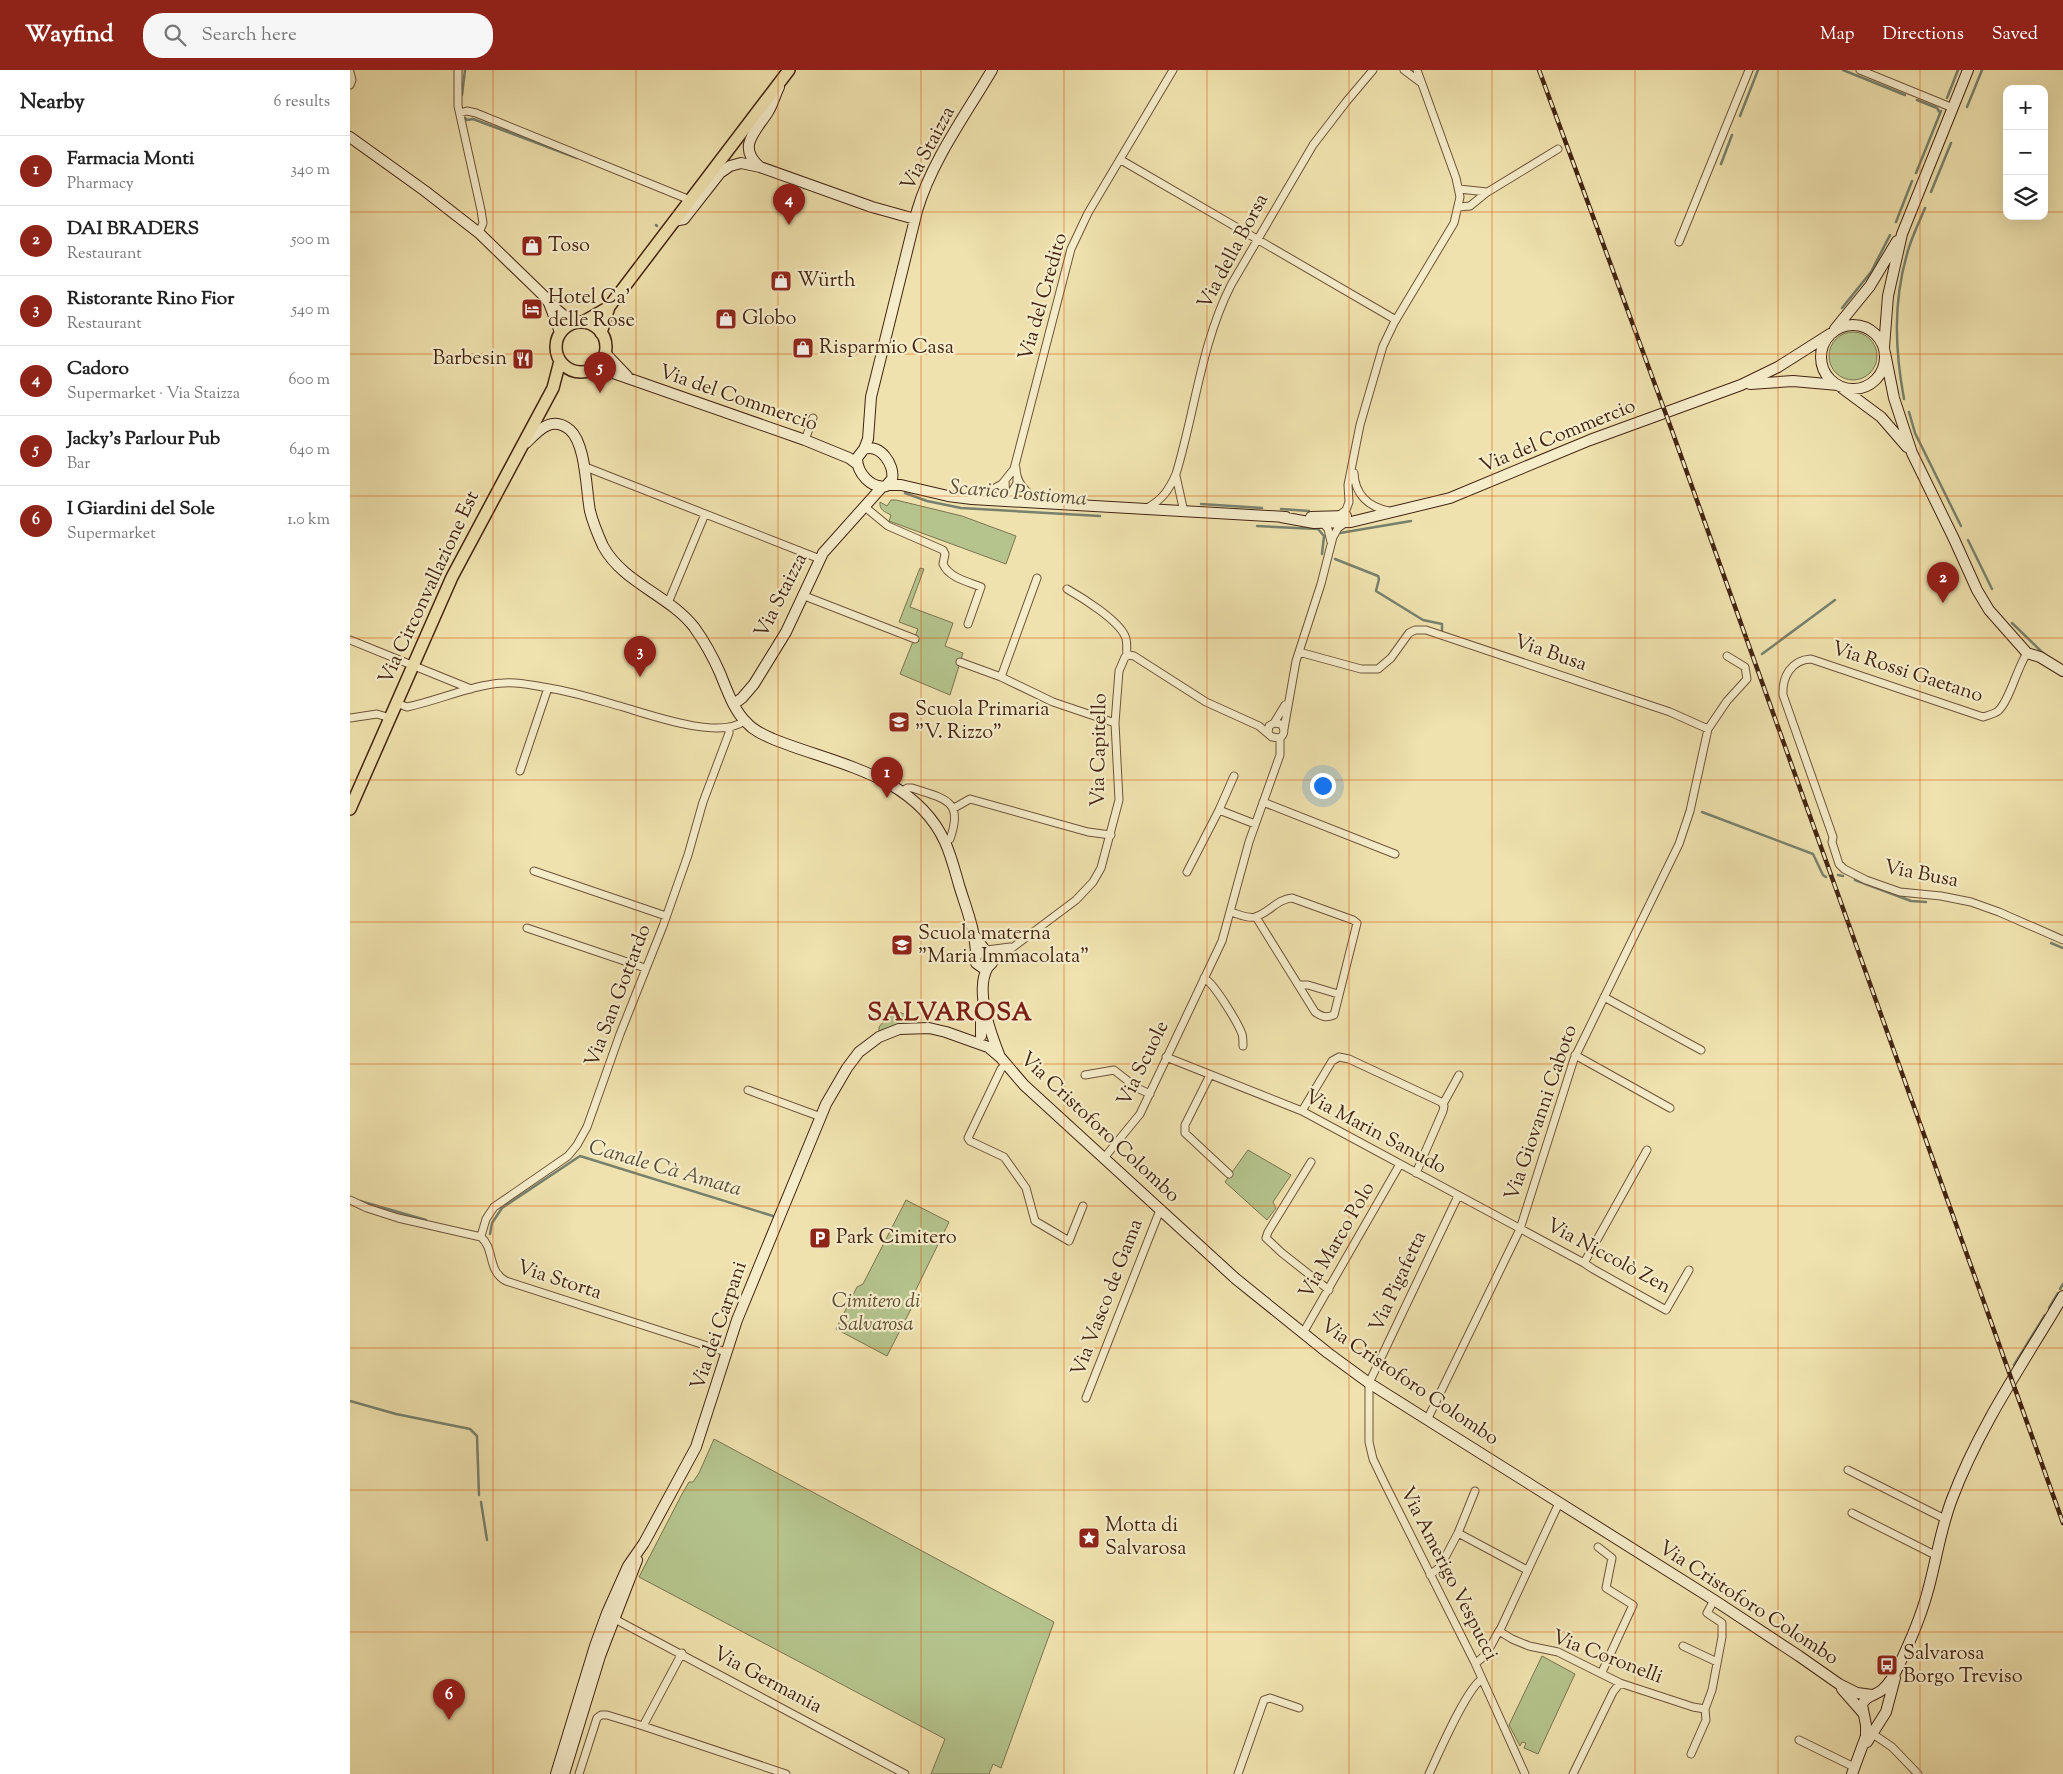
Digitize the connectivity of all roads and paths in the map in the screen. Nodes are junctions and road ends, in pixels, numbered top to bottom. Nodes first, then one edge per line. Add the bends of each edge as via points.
1 (458, 70) edge
2 (790, 70) edge
3 (992, 70) edge
4 (1173, 70) edge
5 (1404, 70) edge
6 (1417, 70) edge
7 (1749, 70) edge
8 (1860, 70) edge
9 (1968, 70) edge
10 (1372, 71) edge
11 (350, 72) edge
12 (780, 82) junction
13 (350, 84) edge
14 (1423, 86) junction
15 (1953, 108) junction
16 (460, 113) junction
17 (350, 137) edge
18 (1558, 150) dead end
19 (1121, 160) junction
20 (760, 166) junction
21 (1459, 189) junction
22 (1490, 191) junction
23 (690, 200) junction
24 (1459, 207) junction
25 (674, 220) junction
26 (915, 220) junction
27 (1904, 227) junction
28 (479, 233) junction
29 (1257, 240) junction
30 (1678, 242) dead end
31 (549, 303) junction
32 (609, 307) junction
33 (1396, 320) junction
34 (578, 323) junction
35 (560, 332) junction
36 (601, 333) junction
37 (1831, 333) junction
38 (1885, 350) junction
39 (605, 354) junction
40 (560, 361) junction
41 (596, 367) junction
42 (572, 370) junction
43 (629, 379) junction
44 (1742, 385) junction
45 (1839, 386) junction
46 (553, 388) junction
47 (813, 418) dead end
48 (869, 432) junction
49 (806, 440) junction
50 (863, 450) junction
51 (879, 450) junction
52 (518, 451) junction
53 (836, 453) junction
54 (1912, 453) junction
55 (857, 464) junction
56 (1016, 465) junction
57 (1353, 465) junction
58 (583, 466) junction
59 (892, 470) junction
60 (1177, 471) junction
61 (865, 477) junction
62 (1017, 478) junction
63 (1005, 481) junction
64 (885, 486) junction
65 (915, 487) junction
66 (1170, 488) junction
67 (972, 499) junction
68 (1006, 502) junction
69 (1049, 504) junction
70 (865, 507) junction
71 (1142, 510) junction
72 (1396, 511) junction
73 (1179, 512) junction
74 (706, 514) junction
75 (1385, 514) junction
76 (1336, 516) junction
77 (1280, 518) junction
78 (1345, 523) junction
79 (1323, 524) junction
80 (1331, 545) junction
81 (820, 559) junction
82 (1037, 578) dead end
83 (1067, 589) dead end
84 (802, 594) junction
85 (668, 603) junction
86 (968, 624) dead end
87 (914, 638) dead end
88 (350, 640) edge
89 (1299, 652) junction
90 (2027, 654) junction
91 (1127, 655) junction
92 (1727, 656) dead end
93 (960, 662) dead end
94 (413, 666) junction
95 (2063, 671) edge
96 (1000, 677) junction
97 (1782, 684) joint
98 (548, 688) junction
99 (472, 689) junction
100 (1288, 698) junction
101 (396, 703) junction
102 (734, 704) junction
103 (350, 718) edge
104 (390, 718) junction
105 (744, 721) junction
106 (1251, 722) junction
107 (1115, 723) junction
108 (1273, 723) junction
109 (730, 727) junction
110 (1284, 729) junction
111 (1708, 729) junction
112 (1268, 733) junction
113 (1280, 738) junction
114 (520, 771) dead end
115 (1234, 776) dead end
116 (903, 791) junction
117 (1264, 799) junction
118 (954, 808) junction
119 (350, 809) edge
120 (1220, 810) junction
121 (1255, 824) junction
122 (1111, 835) junction
123 (945, 842) junction
124 (1394, 854) dead end
125 (534, 872) dead end
126 (1187, 872) dead end
127 (1231, 912) junction
128 (666, 916) junction
129 (1256, 917) junction
130 (528, 928) dead end
131 (974, 935) junction
132 (2063, 940) edge
133 (1012, 947) junction
134 (986, 950) junction
135 (976, 960) junction
136 (990, 965) junction
137 (645, 968) junction
138 (1204, 978) junction
139 (1300, 985) junction
140 (1338, 994) junction
141 (1604, 998) junction
142 (986, 1040) junction
143 (1243, 1046) dead end
144 (1701, 1050) dead end
145 (1576, 1056) junction
146 (1166, 1057) junction
147 (1003, 1061) junction
148 (1085, 1075) dead end
149 (1210, 1075) junction
150 (1459, 1075) dead end
151 (748, 1090) dead end
152 (1150, 1094) junction
153 (1443, 1104) junction
154 (1670, 1108) dead end
155 (1302, 1111) junction
156 (821, 1117) junction
157 (1647, 1150) dead end
158 (1104, 1158) junction
159 (1311, 1162) dead end
160 (1400, 1164) junction
161 (1416, 1173) junction
162 (1229, 1174) dead end
163 (1458, 1196) junction
164 (350, 1200) edge
165 (1083, 1206) dead end
166 (1160, 1210) junction
167 (1520, 1229) junction
168 (481, 1236) junction
169 (1584, 1263) junction
170 (1689, 1270) dead end
171 (1329, 1290) junction
172 (2063, 1296) edge
173 (1303, 1333) junction
174 (726, 1352) junction
175 (1369, 1383) junction
176 (1086, 1398) dead end
177 (1427, 1420) junction
178 (1848, 1470) dead end
179 (1475, 1491) dead end
180 (1559, 1503) junction
181 (1852, 1513) dead end
182 (1946, 1519) junction
183 (1458, 1533) junction
184 (644, 1543) junction
185 (1598, 1547) dead end
186 (1935, 1555) junction
187 (1527, 1570) junction
188 (1430, 1575) junction
189 (1714, 1600) junction
190 (611, 1620) junction
191 (1499, 1631) junction
192 (595, 1646) junction
193 (1683, 1646) dead end
194 (682, 1653) junction
195 (1717, 1662) junction
196 (1475, 1663) junction
197 (1897, 1671) junction
198 (1602, 1672) junction
199 (1482, 1679) junction
200 (1620, 1682) junction
201 (1838, 1684) junction
202 (1873, 1695) junction
203 (587, 1700) junction
204 (1299, 1708) dead end
205 (1705, 1709) junction
206 (1885, 1713) junction
207 (1864, 1714) junction
208 (643, 1726) junction
209 (1869, 1730) junction
210 (1799, 1740) dead end
211 (1691, 1754) dead end
212 (1853, 1771) edge
213 (1574, 1773) edge
214 (556, 1774) edge
215 (564, 1774) edge
216 (579, 1774) edge
217 (786, 1774) edge
218 (905, 1774) edge
219 (1238, 1774) edge
220 (1429, 1774) edge
221 (1524, 1774) edge
222 (1918, 1774) edge

1 - 16 street
2 - 12 main road
3 - 26 street, Via Staizza via 934,169
4 - 19 street, Via del Credito
5 - 14 street
6 - 14 street
7 - 30 street
8 - 15 street
9 - 15 street
10 - 29 street, Via della Borsa via 1316,141
11 - 13 street
12 - 20 street via 771,106 750,139 750,154
12 - 23 main road
14 - 21 street
15 - 27 street
16 - 23 street via 476,113
16 - 28 street via 481,210
17 - 28 street
18 - 22 street
19 - 29 street
19 - 56 street, Via del Credito via 1088,213 1072,249
20 - 25 street, Via Staizza via 737,163 727,167 687,216 680,221
20 - 26 street, Via Staizza
21 - 22 street
21 - 24 street
22 - 24 street via 1470,206
23 - 25 main road
24 - 33 street via 1452,227
25 - 32 main road
26 - 48 street, Via Staizza via 871,397
27 - 37 street via 1875,279
27 - 38 street via 1888,296
28 - 31 street
29 - 33 street
29 - 60 street, Via della Borsa via 1216,318
31 - 34 street
31 - 35 street
32 - 34 main road
32 - 36 main road
33 - 57 street via 1383,346 1364,411
34 - 35 main road
34 - 36 main road via 594,325
35 - 40 main road via 556,346
36 - 39 main road
37 - 38 street via 1848,324 1865,326 1879,337
37 - 44 street, Via del Commercio via 1778,367
37 - 45 street via 1822,346 1821,359 1824,372
38 - 45 street via 1882,371 1874,381 1857,389
38 - 54 street via 1894,398
39 - 41 main road
39 - 43 street
40 - 42 main road
40 - 46 main road
41 - 42 main road via 582,372
41 - 43 street, Via del Commercio
42 - 46 main road
43 - 49 street, Via del Commercio
44 - 45 street, Via del Commercio via 1792,381
44 - 72 street, Via del Commercio via 1584,443 1465,492
45 - 54 street via 1881,417
46 - 52 main road, Via Circonvallazione Est
47 - 49 street
48 - 50 street, Via Staizza
48 - 51 street
49 - 53 street, Via del Commercio
50 - 51 street via 871,447
50 - 53 street, Via del Commercio
50 - 55 street
51 - 59 street
52 - 58 street via 542,427 560,425 575,436
52 - 94 main road, Via Circonvallazione Est via 452,577
53 - 55 street, Via del Commercio via 851,458
54 - 90 street via 1977,590 1989,610
55 - 61 street
56 - 62 street, Via del Credito
56 - 63 street, Via del Credito
57 - 72 street via 1355,484 1363,498 1377,508
57 - 76 street via 1348,486 1349,502 1343,513
58 - 74 street
58 - 85 street via 592,517 605,550 617,565
59 - 64 street via 892,479
59 - 65 street, Via del Commercio
60 - 66 street, Via della Borsa
60 - 73 street, Via della Borsa via 1177,484 1184,504
61 - 64 street via 871,485
61 - 70 street via 868,491
62 - 68 street, Via del Credito
62 - 69 street via 1029,494
63 - 67 street, Via del Credito
63 - 68 street
64 - 65 street, Via del Commercio
64 - 70 street, Via Staizza
65 - 67 street, Via del Commercio
66 - 71 street, Via della Borsa via 1158,502
66 - 73 street via 1168,499
67 - 68 street, Via del Commercio
68 - 69 street, Via del Commercio
69 - 71 street, Via del Commercio
70 - 81 street, Via Staizza via 832,541
70 - 86 street via 888,526 943,550 943,564 947,571 981,587
71 - 73 street, Via del Commercio
72 - 75 street, Via del Commercio
73 - 77 street, Via del Commercio
74 - 81 street
74 - 85 street
75 - 76 street, Via del Commercio
75 - 78 street, Via del Commercio
76 - 77 street, Via del Commercio
77 - 79 street, Via del Commercio
78 - 79 street, Via del Commercio
78 - 80 street, Via Scuole via 1336,530
79 - 80 street via 1328,528
80 - 89 street, Via Scuole
81 - 84 street, Via Staizza
82 - 96 street
83 - 91 street via 1120,628 1126,639
84 - 87 street
84 - 102 street, Via Staizza via 786,632 754,684
85 - 102 street via 698,633 714,659
88 - 94 street
89 - 100 street, Via Scuole
89 - 111 street, Via Busa via 1361,669 1378,669 1391,658 1409,633 1426,630 1670,712
90 - 95 street
90 - 97 street, Via Rossi Gaetano via 2003,705 1991,715 1983,716 1811,660 1800,661
91 - 106 street via 1206,702
91 - 107 street, Via Capitello via 1119,671
92 - 111 street via 1746,667 1747,679
93 - 96 street
94 - 99 street
94 - 101 main road, Via Circonvallazione Est
96 - 107 street via 1053,702
97 - 132 street, Via Busa via 1839,864 1844,869 1900,892 1971,902
98 - 99 street via 503,682
98 - 109 street via 682,723
98 - 114 street
99 - 101 street via 410,707
100 - 108 street, Via Scuole
100 - 110 street, Via Scuole
101 - 104 main road, Via Circonvallazione Est
102 - 105 street
103 - 104 street via 375,714
104 - 119 main road, Via Circonvallazione Est
105 - 109 street
105 - 116 street via 766,736 873,775
106 - 108 street
106 - 112 street
107 - 122 street, Via Capitello via 1119,793
108 - 110 street via 1282,724
108 - 112 street, Via Scuole
109 - 128 street, Via San Gottardo
110 - 113 street, Via Scuole
111 - 141 street, Via Giovanni Caboto via 1690,811 1679,844
112 - 113 street
113 - 117 street, Via Scuole via 1280,755
115 - 120 street
116 - 118 street via 915,789 948,802
116 - 123 street via 928,815
117 - 121 street, Via Scuole
117 - 124 street
118 - 122 street via 970,799 1088,832
118 - 123 street via 952,837
120 - 121 street
120 - 126 street
121 - 127 street, Via Scuole
122 - 133 street, Via Capitello via 1102,868 1088,889
123 - 131 street
125 - 128 street
127 - 129 street
127 - 138 street, Via Scuole via 1222,941
128 - 137 street, Via San Gottardo
129 - 139 street
129 - 140 street via 1283,899 1292,898 1357,923
130 - 137 street
131 - 134 street
131 - 135 street
133 - 134 street
133 - 136 street, Via Capitello
134 - 135 street via 979,952
134 - 136 street via 992,956
135 - 136 street via 980,967
135 - 142 street
136 - 142 street via 984,974
137 - 168 street, Via San Gottardo via 580,1142 568,1156 494,1207
138 - 143 street via 1218,992 1242,1034
138 - 146 street, Via Scuole
139 - 140 street
139 - 140 street via 1315,1012 1321,1016 1334,1015
141 - 144 street
141 - 145 street, Via Giovanni Caboto
142 - 147 street, Via Cristoforo Colombo
142 - 156 street, Via dei Carpani via 916,1028 879,1037 862,1049 850,1064
145 - 154 street
145 - 167 street, Via Giovanni Caboto
146 - 149 street, Via Marin Sanudo
146 - 152 street, Via Scuole
147 - 158 street, Via Cristoforo Colombo via 1024,1085
147 - 165 street via 968,1138 1004,1157 1026,1188 1039,1225 1069,1241
148 - 152 street via 1114,1070
149 - 155 street, Via Marin Sanudo
149 - 162 street via 1184,1132
150 - 153 street
151 - 156 street
152 - 158 street, Via Scuole via 1140,1114
153 - 155 street via 1341,1057 1332,1061
153 - 161 street via 1443,1111
155 - 160 street, Via Marin Sanudo
156 - 174 street, Via dei Carpani
157 - 169 street
158 - 166 street, Via Cristoforo Colombo
159 - 171 street via 1266,1238
160 - 161 street, Via Marin Sanudo
160 - 171 street, Via Marco Polo
161 - 163 street, Via Marin Sanudo
163 - 167 street, Via Marin Sanudo
163 - 175 street, Via Pigafetta
164 - 168 street via 398,1218
166 - 173 street, Via Cristoforo Colombo via 1236,1279
166 - 176 street, Via Vasco de Gama
167 - 169 street, Via Niccolò Zen
167 - 177 street, Via Giovanni Caboto
168 - 174 street, Via Storta via 495,1272 504,1280
169 - 170 street, Via Niccolò Zen via 1666,1310
171 - 173 street, Via Marco Polo
172 - 182 street via 1965,1465
173 - 175 street, Via Cristoforo Colombo
174 - 184 street, Via dei Carpani via 696,1447
175 - 177 street, Via Cristoforo Colombo
175 - 188 street, Via Amerigo Vespucci via 1371,1451
177 - 180 street, Via Cristoforo Colombo
178 - 182 street
179 - 183 street
180 - 187 street
180 - 189 street, Via Cristoforo Colombo
181 - 186 street
182 - 186 street
183 - 187 street
183 - 188 street via 1440,1567
184 - 190 street, Via dei Carpani
184 - 190 street, Via dei Carpani via 623,1577
185 - 198 street via 1612,1558 1606,1588 1633,1604
186 - 197 street via 1915,1630
187 - 191 street
188 - 196 street, Via Amerigo Vespucci
189 - 195 street via 1708,1613 1723,1626
189 - 201 street, Via Cristoforo Colombo
190 - 192 street, Via dei Carpani
190 - 194 street, Via Germania
190 - 203 street, Via dei Carpani
191 - 196 street via 1485,1655
191 - 198 street, Via Coronelli via 1522,1644 1558,1652
192 - 203 street, Via dei Carpani via 599,1648 586,1689
192 - 214 street, Via dei Carpani
193 - 195 street
194 - 208 street
194 - 218 street, Via Germania
195 - 205 street
196 - 199 street, Via Amerigo Vespucci
197 - 202 street via 1884,1688
197 - 206 street
198 - 200 street, Via Coronelli
199 - 220 street via 1452,1724
199 - 221 street, Via Amerigo Vespucci
200 - 205 street, Via Coronelli
200 - 213 street
201 - 202 street, Via Cristoforo Colombo via 1857,1694
201 - 207 street, Via Cristoforo Colombo
202 - 206 street via 1884,1700
202 - 207 street via 1862,1705
203 - 215 street, Via dei Carpani
204 - 219 street via 1270,1698 1264,1700
205 - 211 street via 1706,1720
206 - 207 street via 1878,1720
206 - 209 street
207 - 209 street
208 - 216 street via 607,1715 597,1718
208 - 217 street
209 - 212 street
209 - 222 street via 1892,1747
210 - 212 street

